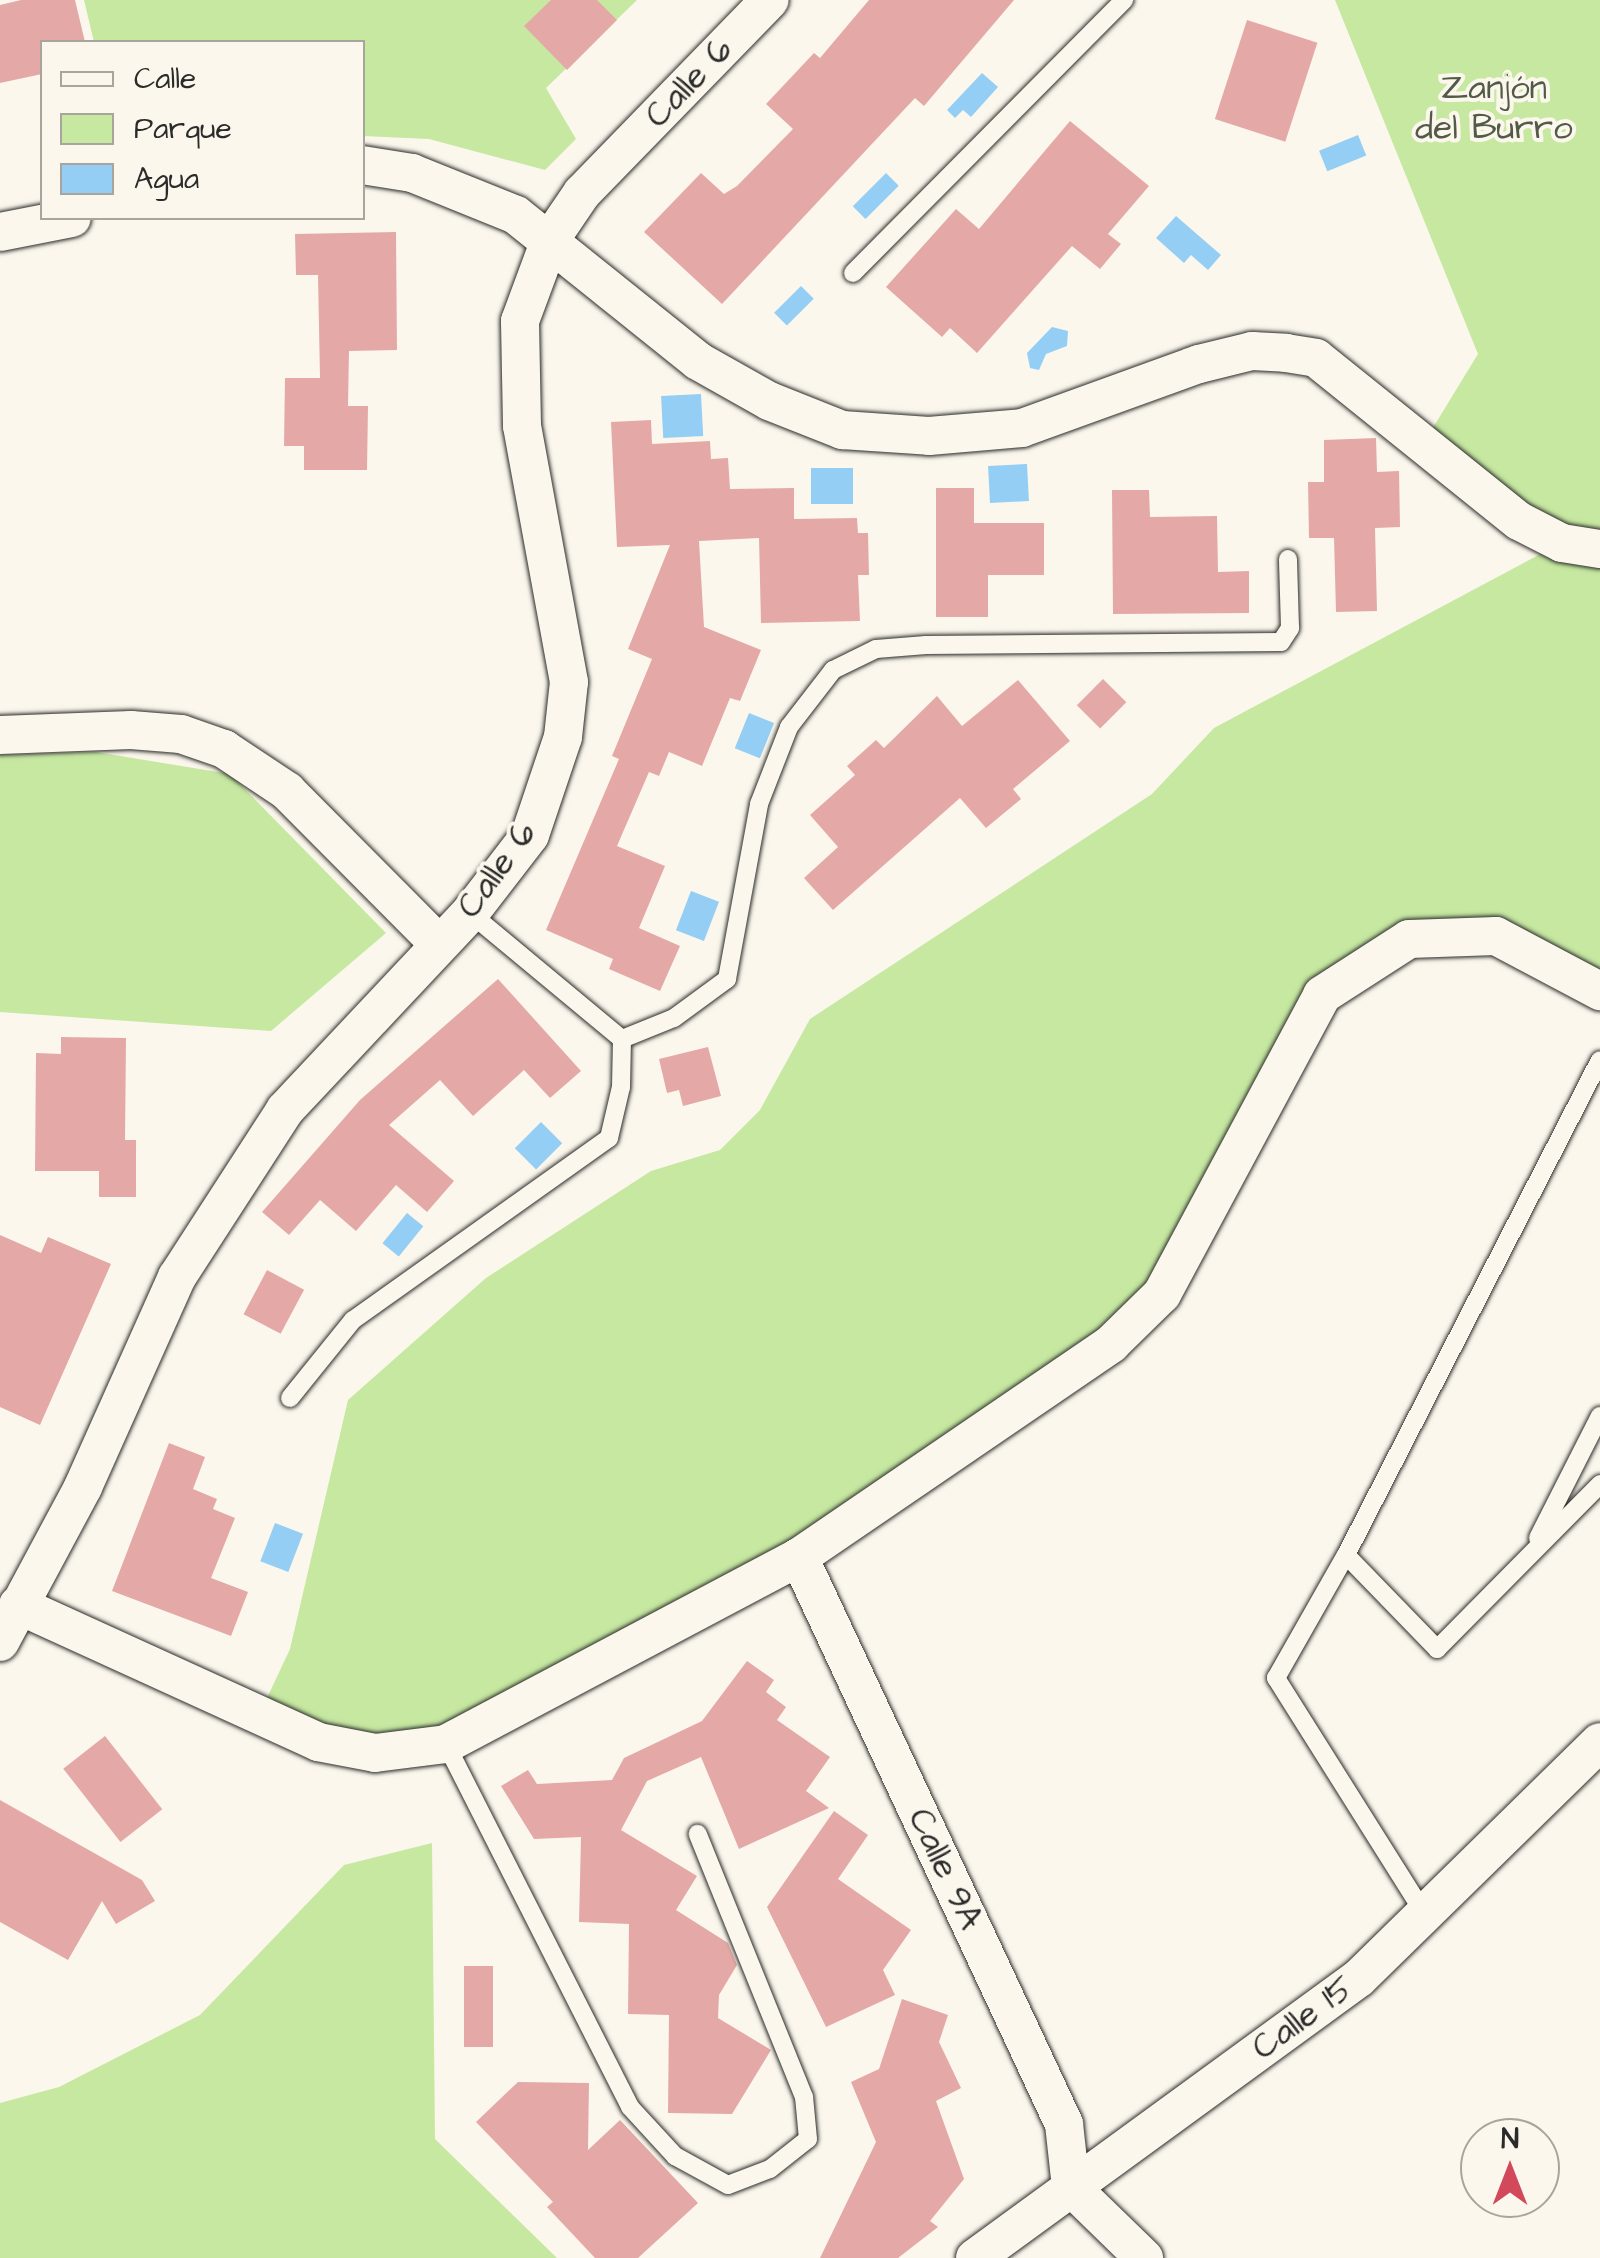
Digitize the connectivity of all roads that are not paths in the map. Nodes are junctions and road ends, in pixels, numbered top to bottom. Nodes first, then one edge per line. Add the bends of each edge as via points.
1 (770, 0) edge
2 (1124, 0) edge
3 (365, 165) edge
4 (62, 220) edge
5 (0, 232) edge
6 (550, 240) junction
7 (853, 273) dead end
8 (1600, 549) edge
9 (1288, 558) dead end
10 (0, 735) edge
11 (470, 913) junction
12 (438, 943) junction
13 (1600, 992) edge
14 (622, 1039) junction
15 (1600, 1060) edge
16 (290, 1398) dead end
17 (1600, 1416) edge
18 (1600, 1484) edge
19 (1531, 1551) junction
20 (1346, 1556) junction
21 (799, 1557) junction
22 (18, 1605) junction
23 (0, 1642) edge
24 (446, 1744) junction
25 (1599, 1746) edge
26 (698, 1834) dead end
27 (1424, 1913) junction
28 (1071, 2187) junction
29 (975, 2258) edge
30 (1144, 2258) edge

1 - 6 street, Calle 6 via 582,193
2 - 7 lane
3 - 6 street via 412,172 516,215
4 - 5 street
6 - 8 street via 698,362 842,430 929,436 1022,428 1252,352 1316,358 1519,521 1562,542
6 - 11 street, Calle 6 via 520,320 516,373 569,682 565,719 530,835
9 - 14 lane via 1290,628 1281,642 876,648 833,670 789,727 759,804 727,980 674,1018
10 - 12 street via 131,730 181,734 224,749 287,791
11 - 12 street, Calle 6
11 - 14 lane
12 - 22 street, Calle 6 via 286,1110 177,1277 82,1487
13 - 21 street via 1496,936 1409,939 1322,996 1162,1294 1111,1344
14 - 16 lane via 621,1087 609,1138 353,1320
15 - 20 lane
17 - 19 lane
18 - 19 lane
19 - 20 lane via 1437,1649
20 - 27 lane via 1276,1678
21 - 24 street
21 - 28 street, Calle 9A via 1064,2124
22 - 23 street, Calle 6
22 - 24 street via 318,1742 375,1752
24 - 26 lane via 630,2107 674,2156 728,2185 770,2169 808,2139 804,2096
25 - 27 street, Calle 15
27 - 28 street, Calle 15 via 1359,1978
28 - 29 street, Calle 15
28 - 30 street

